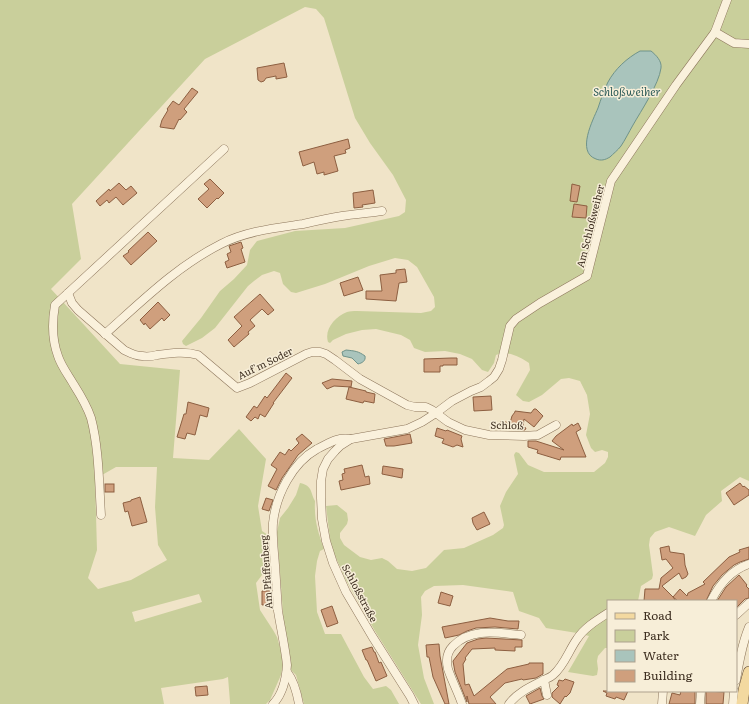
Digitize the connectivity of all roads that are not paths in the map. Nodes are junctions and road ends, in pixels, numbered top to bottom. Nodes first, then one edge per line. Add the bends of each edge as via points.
1 (727, 0) edge
2 (715, 32) junction
3 (749, 44) edge
4 (224, 149) dead end
5 (382, 212) dead end
6 (68, 293) junction
7 (105, 334) junction
8 (436, 413) junction
9 (556, 426) dead end
10 (351, 439) junction
11 (101, 515) dead end
12 (749, 564) edge
13 (712, 600) edge
14 (749, 603) edge
15 (607, 614) edge
16 (737, 614) edge
17 (749, 627) edge
18 (521, 635) dead end
19 (286, 672) junction
20 (749, 672) edge
21 (737, 675) edge
22 (544, 680) junction
23 (662, 692) edge
24 (702, 692) edge
25 (734, 692) edge
26 (547, 695) dead end
27 (273, 704) edge
28 (299, 704) edge
29 (414, 704) edge
30 (462, 704) edge
31 (509, 704) edge
32 (662, 704) edge
33 (700, 704) edge
34 (733, 704) edge
35 (742, 704) edge

1 - 2 street, Am Schloßweiher
2 - 3 street via 734,43
2 - 8 street, Am Schloßweiher via 611,181 587,276 516,319 510,326 502,360 494,377
4 - 6 street
5 - 7 street via 341,216 234,238 177,272
6 - 7 street, Auf'm Soder via 78,310
6 - 11 street via 55,305 54,343 58,357 84,401 90,418 96,444
7 - 8 street, Auf'm Soder via 133,355 198,355 237,388 306,354 320,352 336,360 360,379 407,405 426,407
8 - 9 street, Schloß via 465,430 489,436 538,435
8 - 10 street, Schloßstraße via 407,428
10 - 19 street, Am Pfaffenberg via 338,439 304,458 284,486 276,511 273,522 274,551
10 - 29 street, Schloßstraße via 335,451 323,469 321,498 326,541 346,592
12 - 13 street via 728,577
14 - 16 street
15 - 22 street via 578,638 564,662 552,676
17 - 21 street
18 - 30 street via 493,632 472,634 451,648 447,660 448,669
19 - 27 street, Am Pfaffenberg via 283,686
19 - 28 street, Am Pfaffenberg
20 - 35 main road
22 - 26 street
22 - 31 street via 520,693
23 - 32 street
24 - 33 street
25 - 34 street

